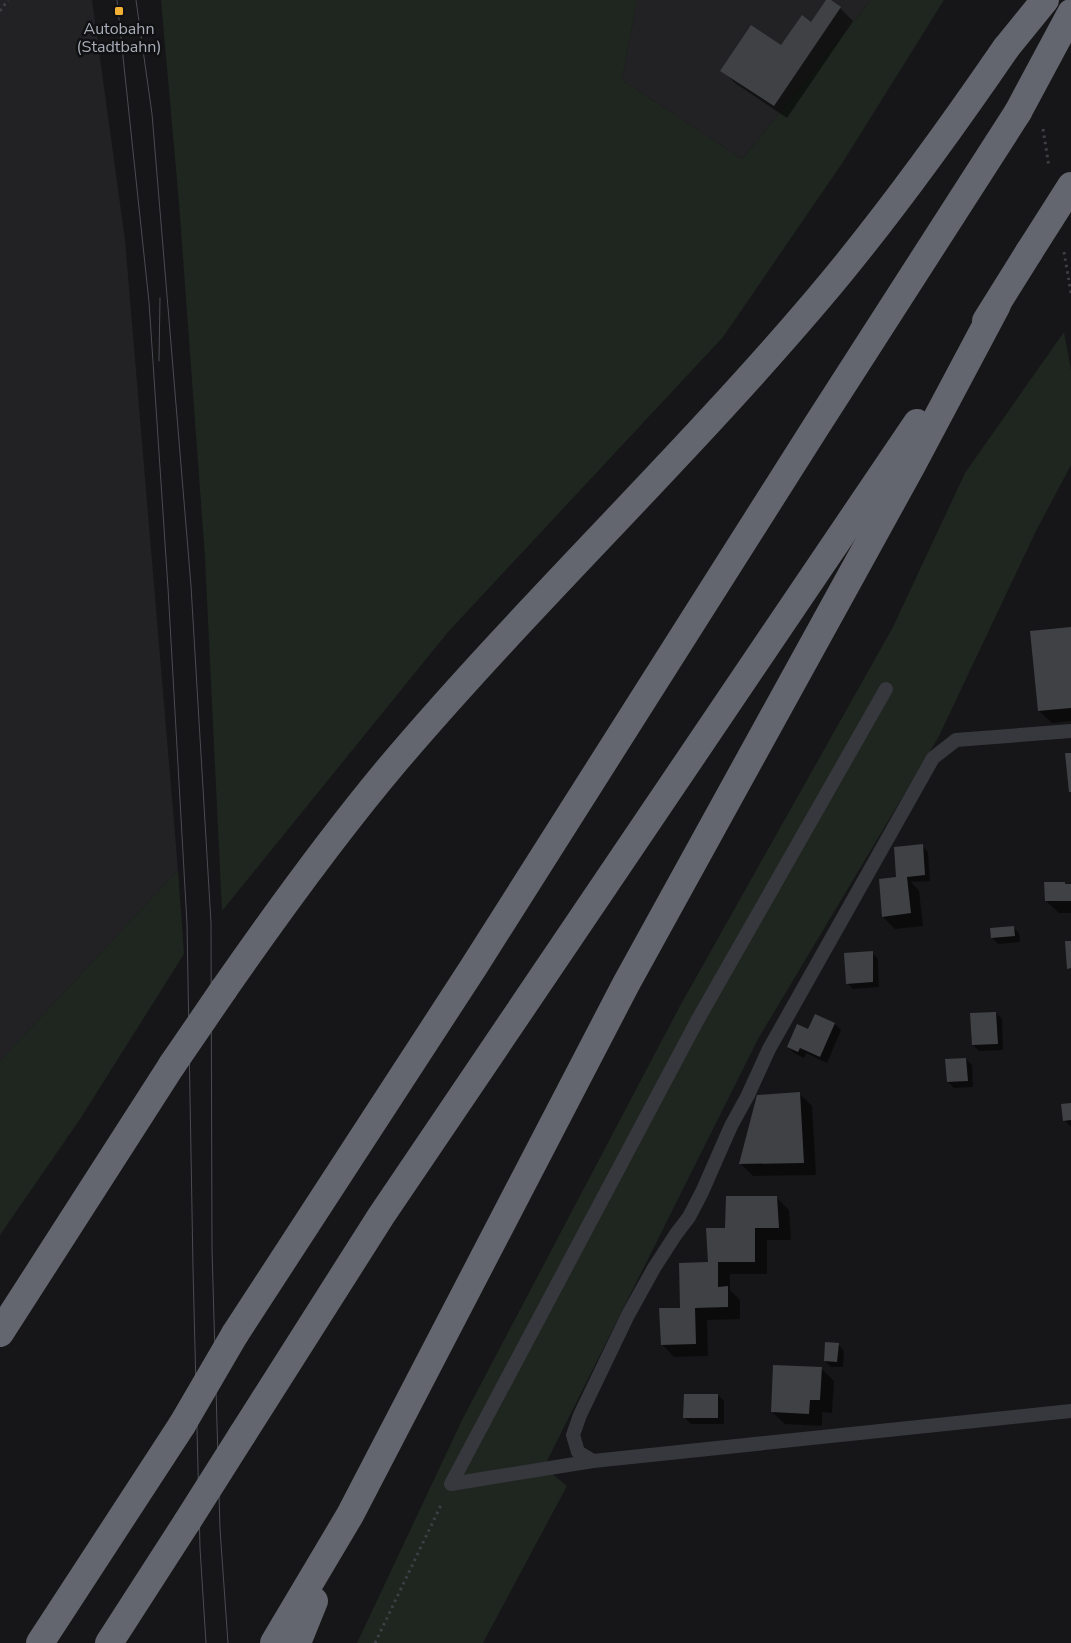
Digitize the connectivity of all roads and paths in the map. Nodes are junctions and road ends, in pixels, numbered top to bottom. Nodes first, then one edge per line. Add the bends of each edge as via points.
1 (8, 0) edge
2 (1045, 0) edge
3 (0, 11) edge
4 (1071, 13) edge
5 (1042, 127) dead end
6 (1061, 181) edge
7 (1063, 244) dead end
8 (1071, 293) edge
9 (997, 305) junction
10 (886, 689) dead end
11 (1071, 731) edge
12 (0, 1333) edge
13 (1071, 1411) edge
14 (593, 1461) junction
15 (451, 1484) junction
16 (350, 1515) junction
17 (40, 1643) edge
18 (109, 1643) edge
19 (274, 1643) edge
20 (297, 1643) edge
21 (375, 1643) edge

1 - 3 path
2 - 12 highway, bridge via 1006,48 948,133 820,296 744,383 517,625 402,754 317,860 172,1065
4 - 17 highway, bridge via 1018,112
5 - 6 path
6 - 9 highway, bridge via 1029,252
7 - 8 path
9 - 16 highway via 626,984
9 - 18 highway, bridge via 380,1216
10 - 15 lane via 697,1020
11 - 14 lane via 956,740 933,758 769,1049 689,1217 628,1315 573,1435 578,1452
13 - 14 lane
14 - 15 lane
15 - 21 path
16 - 19 highway
16 - 20 highway

